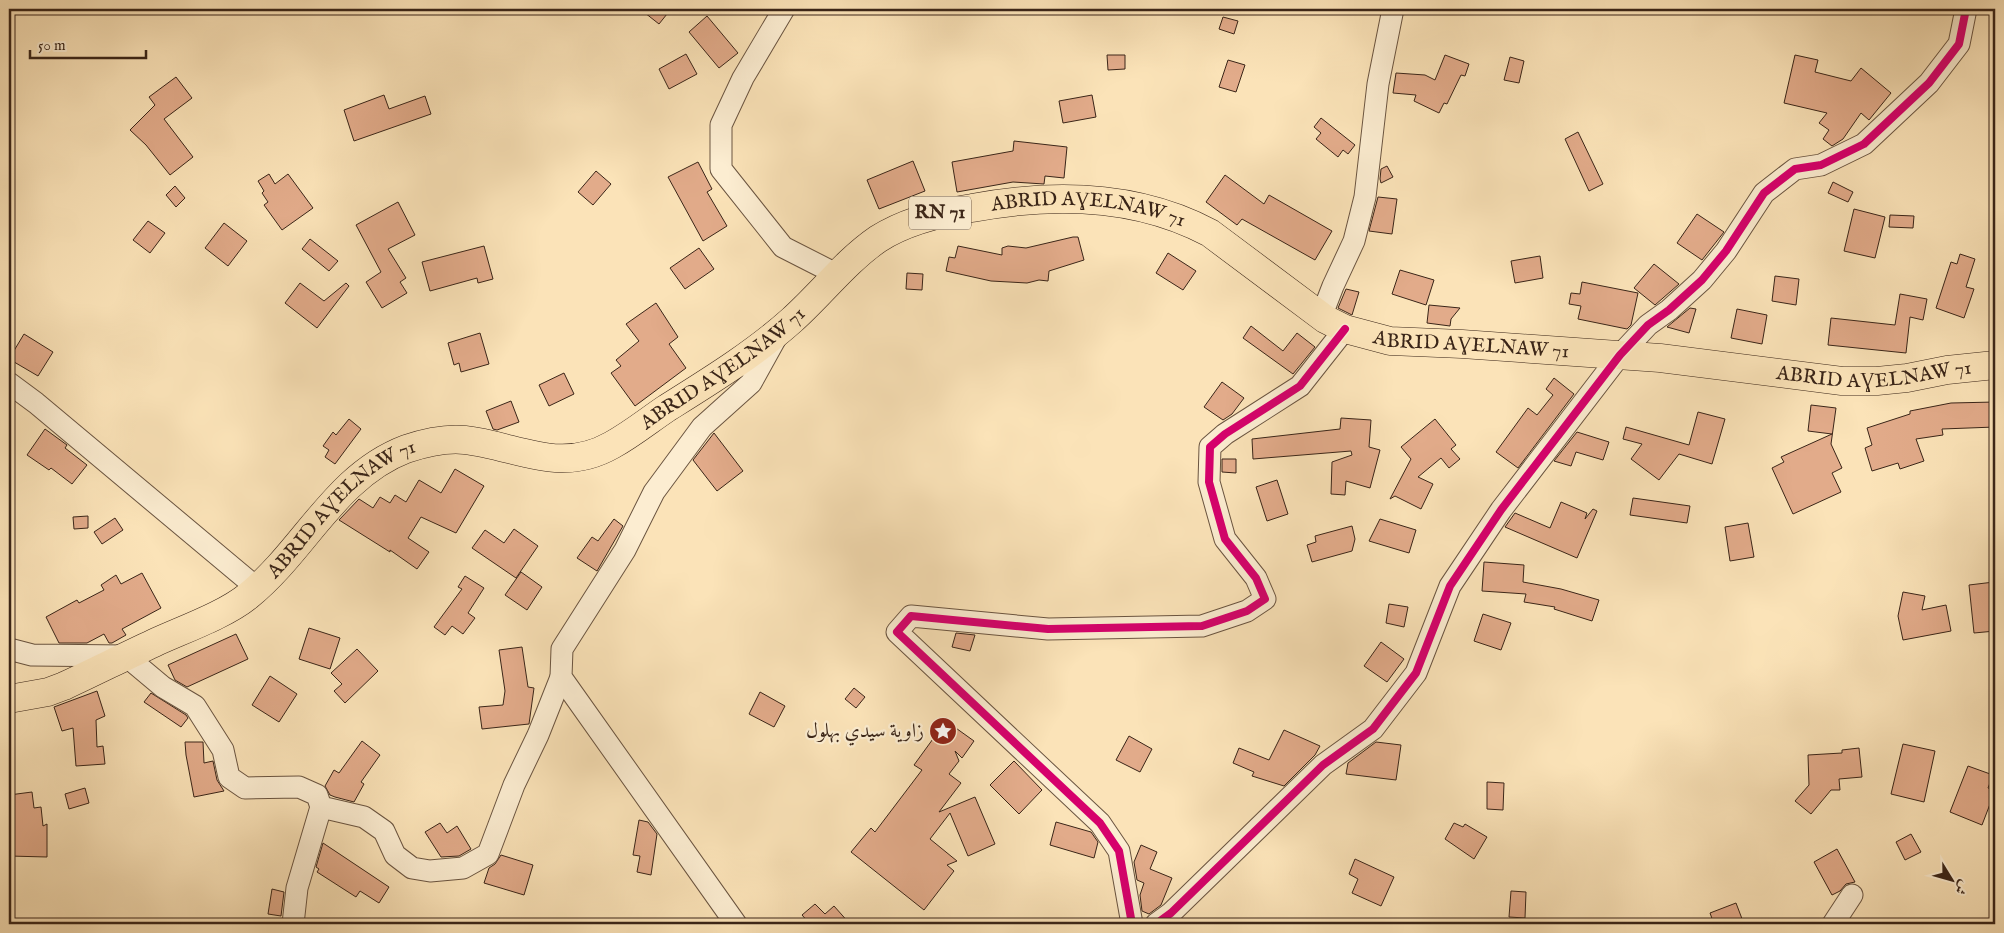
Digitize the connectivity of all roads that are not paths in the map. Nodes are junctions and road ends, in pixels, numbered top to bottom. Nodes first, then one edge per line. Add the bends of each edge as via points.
1 (784, 9) edge
2 (1392, 9) edge
3 (1966, 9) edge
4 (838, 275) junction
5 (1333, 323) junction
6 (781, 329) junction
7 (1620, 356) junction
8 (1995, 366) edge
9 (9, 383) edge
10 (258, 588) junction
11 (9, 649) edge
12 (126, 656) junction
13 (561, 677) junction
14 (9, 699) edge
15 (321, 807) junction
16 (1852, 895) dead end
17 (294, 924) edge
18 (736, 924) edge
19 (1132, 924) edge
20 (1156, 924) edge
21 (1834, 924) edge

1 - 4 street via 721,124 721,169 783,247
2 - 5 street via 1378,84 1365,197 1354,242 1333,286
3 - 7 street via 1959,44 1929,83 1864,144 1822,165 1795,169 1764,193 1726,251 1702,280 1648,325
4 - 5 main road, ABRID AƔELNAW 71 / RN 71 via 880,238 939,213 1050,198 1105,201 1165,213 1192,224 1229,246
4 - 6 main road, ABRID AƔELNAW 71 / RN 71
5 - 7 main road, ABRID AƔELNAW 71 / RN 71 via 1390,341
5 - 19 street via 1300,386 1210,446 1209,482 1225,539 1256,578 1266,599 1247,611 1202,626 1048,629 911,616 897,632 1100,823 1119,851
6 - 10 main road, ABRID AƔELNAW 71 / RN 71 via 715,378 611,445 589,455 573,458 525,455 462,440 437,441 407,449 384,460 353,481 282,566
6 - 13 street via 751,383 702,428 654,492 625,550 562,648
7 - 8 main road, ABRID AƔELNAW 71 / RN 71 via 1842,381 1877,381
7 - 20 street via 1501,510 1450,586 1416,673 1373,730 1323,765
9 - 10 street
10 - 12 main road, ABRID AƔELNAW 71 / RN 71 via 245,599 204,621
11 - 12 street via 32,655
12 - 14 main road, ABRID AƔELNAW 71 / RN 71 via 48,692
12 - 15 street via 163,687 195,706 223,750 229,777 245,788 299,787 317,795
13 - 15 street via 488,854 463,868 430,871 412,868 396,855 384,831 364,817
13 - 18 street
15 - 17 street via 297,888
16 - 21 street

